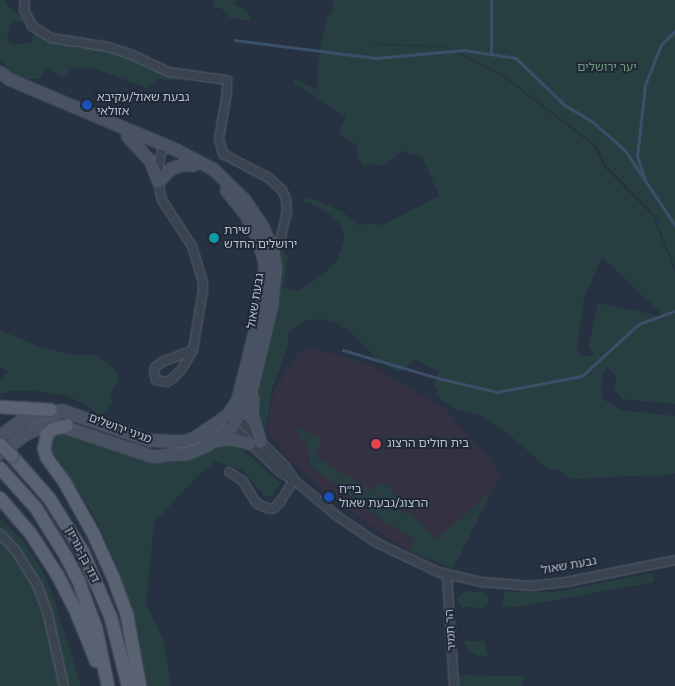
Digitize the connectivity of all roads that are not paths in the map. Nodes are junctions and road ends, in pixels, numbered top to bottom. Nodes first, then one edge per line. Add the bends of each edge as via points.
1 (25, 0) edge
2 (0, 72) edge
3 (0, 83) edge
4 (127, 136) junction
5 (163, 148) junction
6 (193, 165) junction
7 (158, 181) junction
8 (267, 250) junction
9 (193, 350) junction
10 (252, 386) junction
11 (0, 407) edge
12 (51, 410) junction
13 (232, 421) junction
14 (67, 426) junction
15 (0, 435) edge
16 (255, 442) junction
17 (0, 444) edge
18 (208, 444) junction
19 (6, 454) edge
20 (0, 468) edge
21 (229, 472) dead end
22 (294, 480) junction
23 (0, 498) edge
24 (0, 534) edge
25 (675, 560) edge
26 (447, 574) junction
27 (64, 686) edge
28 (107, 686) edge
29 (128, 686) edge
30 (140, 686) edge
31 (454, 686) edge

1 - 8 street via 24,10 32,26 51,38 108,47 169,72 227,80 219,139 223,154 269,178 282,190 286,199 280,241
2 - 5 street, גבעת שאול via 8,79
3 - 4 street, גבעת שאול
4 - 5 street, גבעת שאול
4 - 7 street via 144,153
5 - 6 street, גבעת שאול
5 - 7 street
5 - 8 street, גבעת שאול via 202,162 234,187 261,224
6 - 7 street via 171,168
6 - 8 street, גבעת שאול via 218,182 238,204
7 - 9 street via 162,200 192,246 203,282
8 - 10 street, גבעת שאול via 275,268 272,299
8 - 13 street, גבעת שאול via 261,305
9 - 9 street via 155,367 156,380 167,382 173,378
10 - 13 street, גבעת שאול via 245,410
10 - 16 street
11 - 12 main road
12 - 13 street, מגיני ירושלים via 71,411 121,431 166,442 193,438
12 - 15 street, מגיני ירושלים via 23,418
13 - 16 street, גבעת שאול
13 - 16 street, גבעת שאול
13 - 18 street, מגיני ירושלים
14 - 18 street, מגיני ירושלים via 152,456 188,454
14 - 19 street, מגיני ירושלים via 39,427 25,434
14 - 30 main road via 47,434 44,449 93,533 112,577 127,615
16 - 18 street via 230,438
16 - 22 street, גבעת שאול via 285,466
16 - 22 street, גבעת שאול via 280,472
17 - 19 main road, דוד בן-גוריון, bridge
19 - 29 main road, דוד בן-גוריון via 49,498 83,552 111,618
20 - 28 main road, דוד בן-גוריון via 49,526 71,566 96,628
21 - 22 street via 243,481 256,503 269,509 280,502
22 - 26 street, גבעת שאול via 337,516 377,542 418,564
23 - 28 main road via 31,534 58,576
24 - 27 street via 37,584 48,614
25 - 26 street, גבעת שאול via 532,586 496,584
26 - 31 street, הר תמיר

